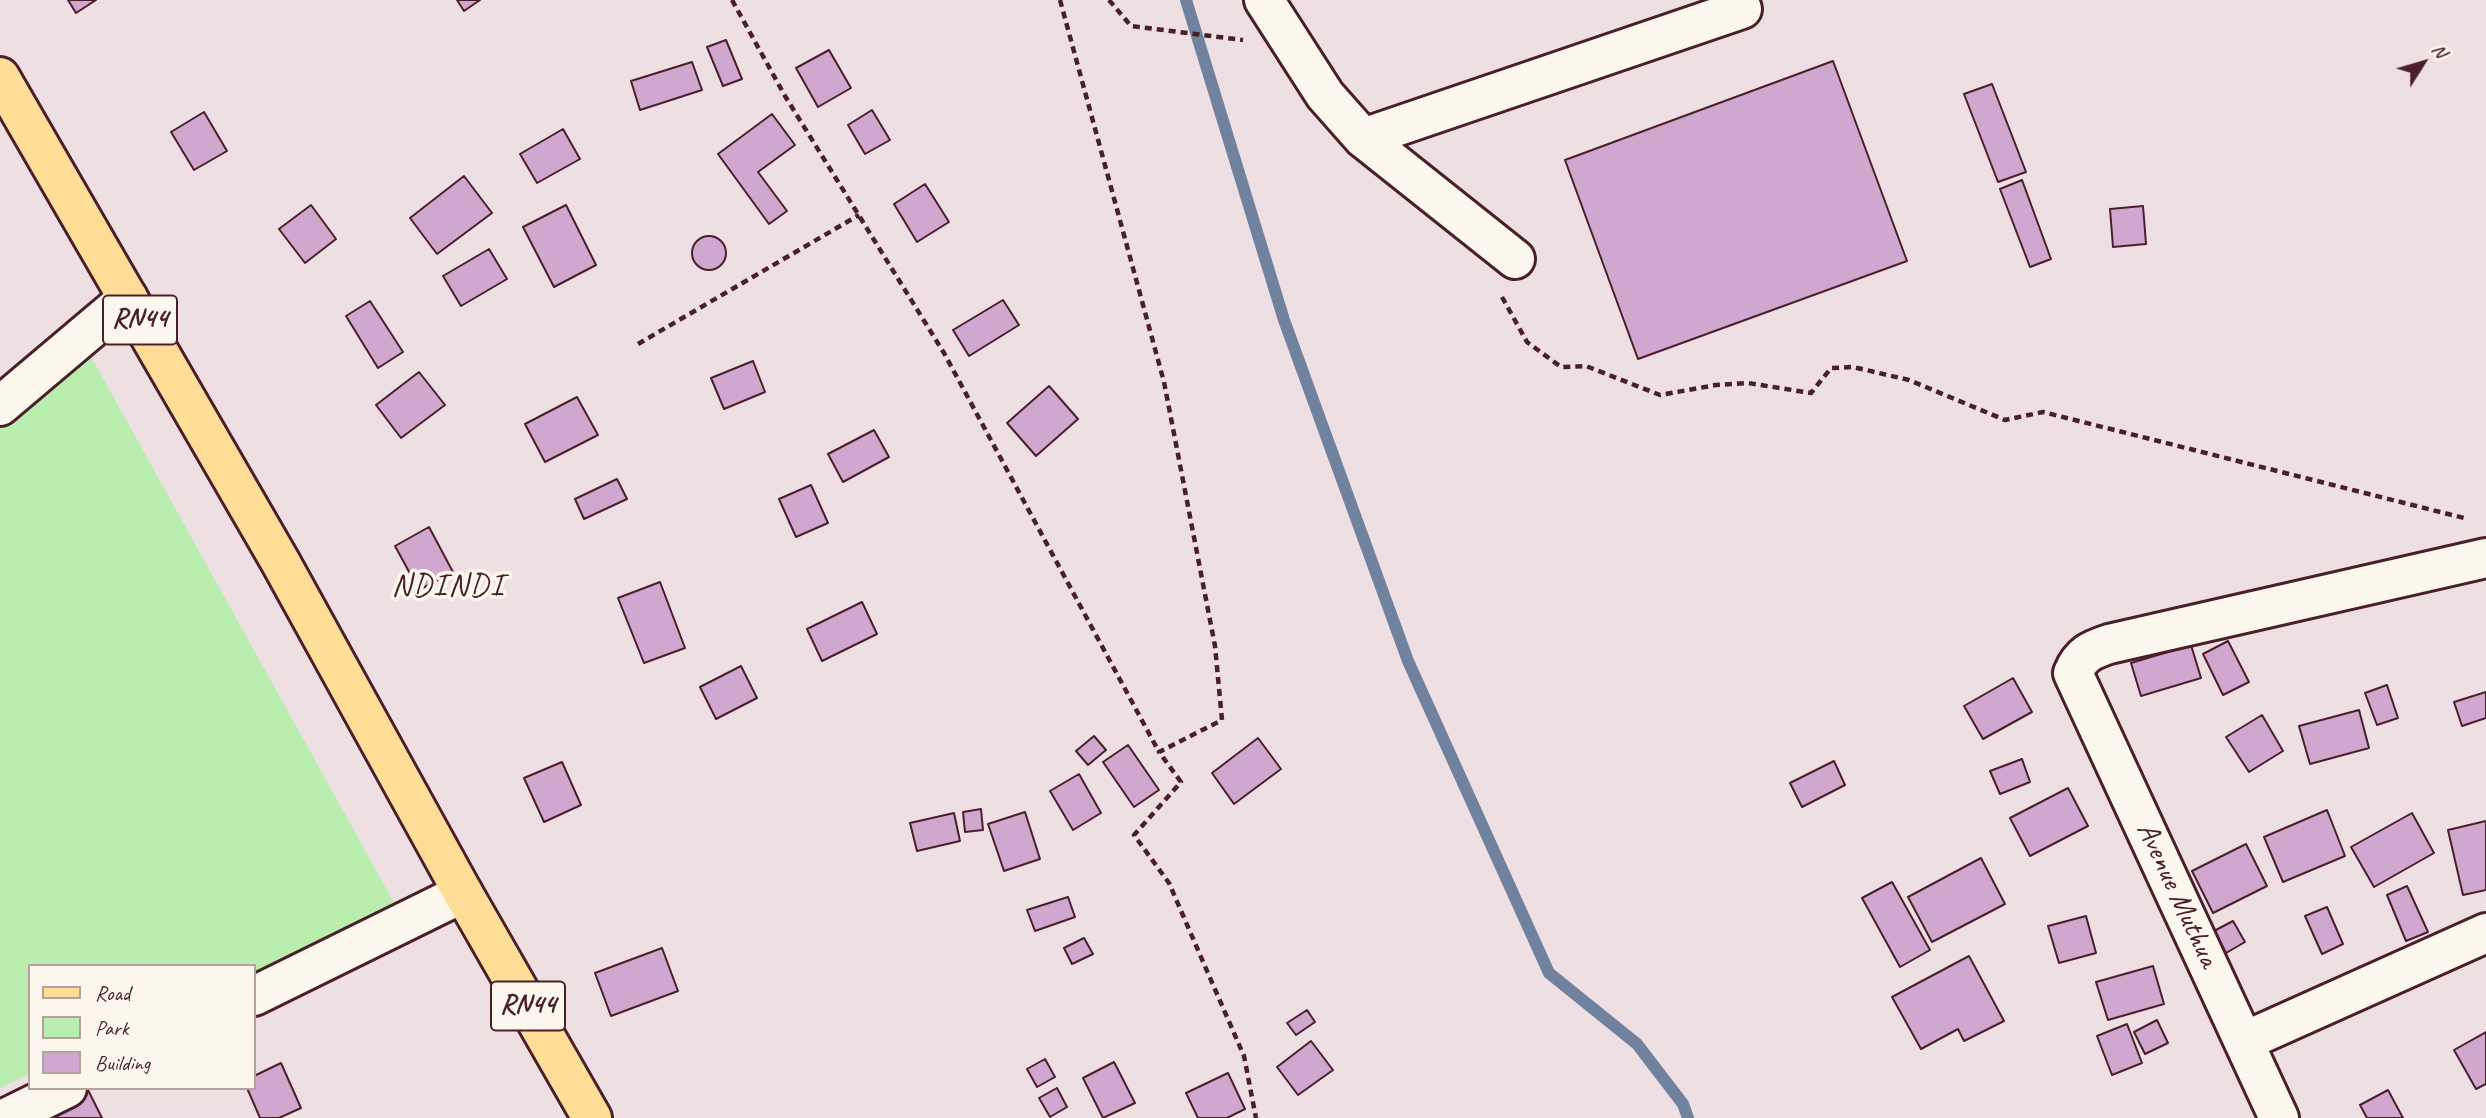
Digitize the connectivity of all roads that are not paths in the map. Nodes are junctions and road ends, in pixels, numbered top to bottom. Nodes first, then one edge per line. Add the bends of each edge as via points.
1 (1264, 0) edge
2 (1742, 9) dead end
3 (0, 77) edge
4 (1363, 138) junction
5 (1515, 259) road end
6 (128, 298) junction
7 (0, 406) edge
8 (2486, 558) edge
9 (463, 893) junction
10 (2486, 933) edge
11 (256, 995) edge
12 (2245, 1041) junction
13 (63, 1090) edge
14 (6, 1118) edge
15 (592, 1118) edge
16 (2279, 1118) edge

1 - 4 street via 1325,95
2 - 4 street
3 - 6 main road, RN44
4 - 5 street
6 - 7 street
6 - 9 main road, RN44
8 - 12 street, Avenue Muthua via 2109,644 2088,651 2079,660 2073,673
9 - 11 street
9 - 15 main road, RN44
10 - 12 street
12 - 16 street, Avenue Muthua
13 - 14 street

